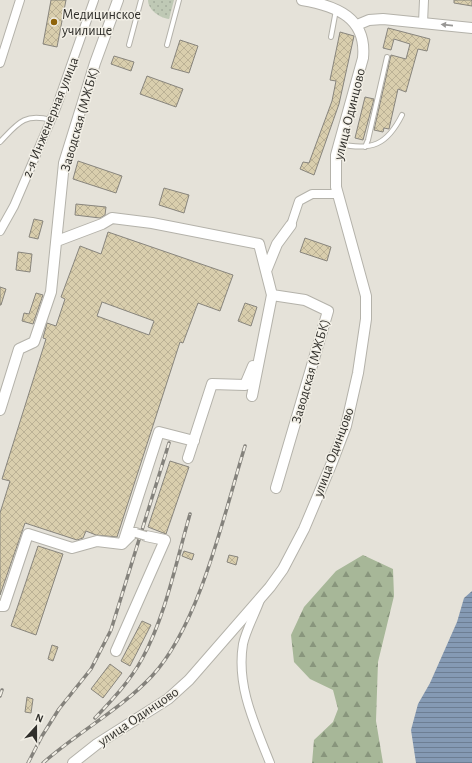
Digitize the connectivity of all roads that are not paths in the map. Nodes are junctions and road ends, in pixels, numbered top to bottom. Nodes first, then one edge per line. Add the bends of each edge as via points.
1 (20, 0) edge
2 (94, 0) edge
3 (118, 0) edge
4 (141, 0) edge
5 (179, 0) edge
6 (302, 0) edge
7 (424, 0) edge
8 (319, 2) edge
9 (336, 10) junction
10 (423, 23) junction
11 (356, 25) junction
12 (472, 28) edge
13 (331, 37) dead end
14 (129, 45) dead end
15 (167, 45) dead end
16 (387, 57) dead end
17 (0, 63) edge
18 (402, 115) dead end
19 (51, 120) junction
20 (0, 142) edge
21 (339, 144) junction
22 (365, 147) junction
23 (338, 194) junction
24 (290, 225) joint
25 (0, 231) edge
26 (57, 241) junction
27 (266, 271) junction
28 (272, 295) junction
29 (262, 346) junction
30 (252, 396) dead end
31 (0, 410) edge
32 (194, 441) junction
33 (188, 458) dead end
34 (276, 488) dead end
35 (122, 544) junction
36 (261, 598) junction
37 (0, 606) edge
38 (116, 651) dead end
39 (73, 763) edge
40 (270, 763) edge

1 - 17 street
2 - 19 street, 2-я Инженерная улица
3 - 26 street, Заводская (МЖБК) via 95,63 64,163
4 - 14 lane
5 - 15 lane
6 - 8 street
7 - 10 street
8 - 9 street
9 - 11 street
9 - 13 lane
10 - 11 street via 383,19 369,20
12 -> 10 street
11 - 21 street, улица Одинцово via 364,45 363,58
16 - 22 lane
18 - 22 lane via 384,140
19 - 20 lane via 37,116 22,119
19 - 25 street, 2-я Инженерная улица via 14,206
21 - 22 lane
21 - 23 street, улица Одинцово via 336,155
23 - 24 street via 312,194 300,201
23 - 36 street, улица Одинцово via 366,296 366,320 358,373 346,426 304,529 283,569
24 - 27 street via 277,244
26 - 27 street via 112,218 260,244
26 - 31 street, Заводская (МЖБК) via 51,292 34,342 19,349
27 - 28 street
28 - 29 street
28 - 34 street, Заводская (МЖБК) via 305,300 328,311
29 - 30 street
29 - 32 street via 245,385 212,384
32 - 33 street
32 - 35 street via 159,432
35 - 37 street via 97,541 72,548 28,534 4,606
35 - 38 street via 133,533 165,540
36 - 39 street, улица Одинцово via 174,694 97,744
36 - 40 street via 244,642 242,675 250,713

